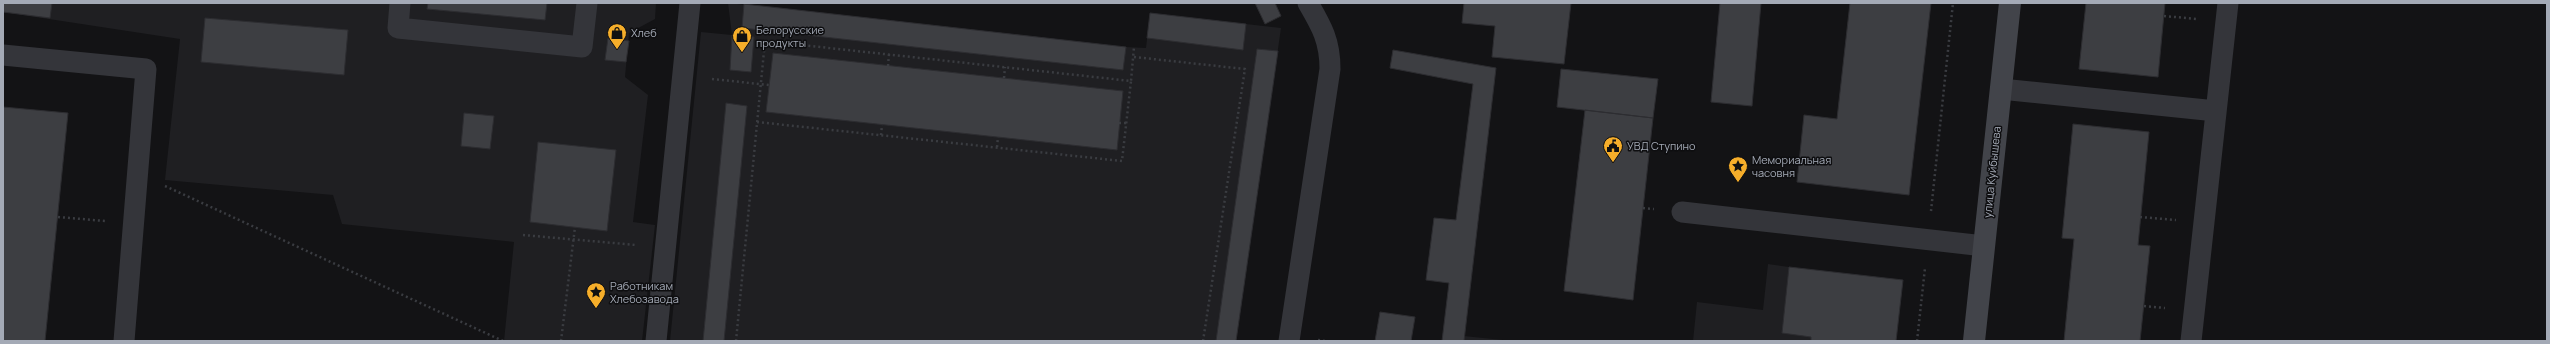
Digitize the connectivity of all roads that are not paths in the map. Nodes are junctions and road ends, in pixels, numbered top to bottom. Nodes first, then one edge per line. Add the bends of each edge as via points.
1 (400, 3) edge
2 (587, 3) edge
3 (690, 3) edge
4 (1308, 3) edge
5 (2010, 3) edge
6 (2228, 3) edge
7 (3, 55) edge
8 (2000, 89) junction
9 (2216, 111) junction
10 (1682, 212) dead end
11 (1984, 246) junction
12 (124, 341) edge
13 (656, 341) edge
14 (1289, 341) edge
15 (1974, 341) edge
16 (2191, 341) edge

1 - 2 lane via 398,28 582,47
3 - 13 lane
4 - 14 lane via 1325,32 1330,50 1330,69
5 - 8 main road, улица Куйбышева
6 - 9 lane
7 - 12 lane via 146,69
8 - 9 lane
8 - 11 main road, улица Куйбышева
9 - 16 lane
10 - 11 lane
11 - 15 main road, улица Куйбышева

